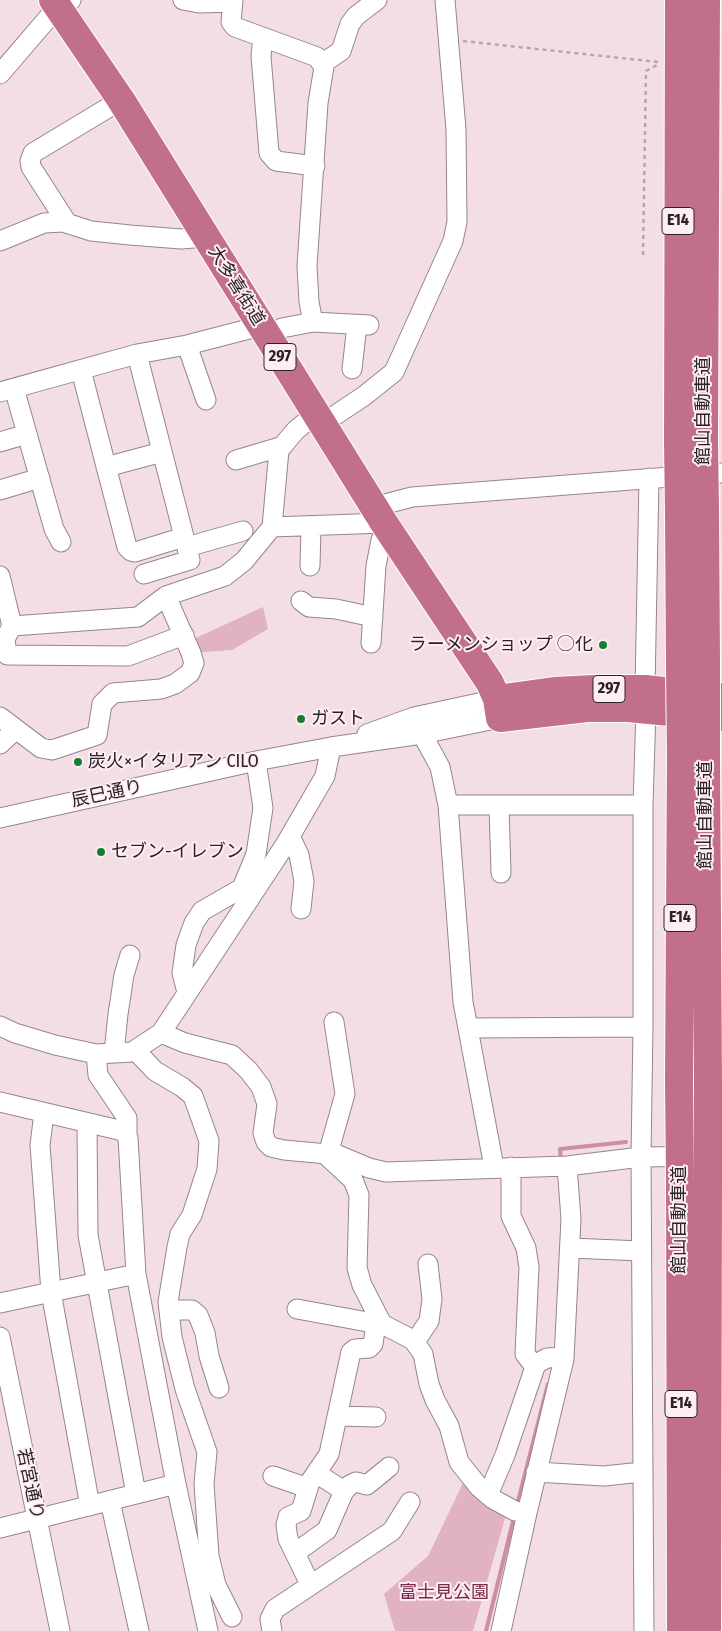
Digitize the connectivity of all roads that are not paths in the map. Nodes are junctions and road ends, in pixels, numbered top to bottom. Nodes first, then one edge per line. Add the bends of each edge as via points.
1 (183, 0) edge
2 (377, 0) edge
3 (445, 0) edge
4 (679, 0) edge
5 (706, 0) edge
6 (233, 1) edge
7 (61, 2) edge
8 (263, 37) junction
9 (323, 63) junction
10 (0, 74) edge
11 (121, 100) junction
12 (314, 166) junction
13 (67, 223) junction
14 (206, 237) junction
15 (0, 241) edge
16 (313, 322) junction
17 (264, 330) junction
18 (187, 345) junction
19 (137, 354) junction
20 (352, 369) dead end
21 (81, 370) junction
22 (7, 390) edge
23 (206, 400) dead end
24 (319, 419) junction
25 (27, 434) junction
26 (0, 442) edge
27 (691, 442) junction
28 (283, 446) junction
29 (162, 452) junction
30 (236, 460) dead end
31 (106, 467) junction
32 (722, 472) edge
33 (40, 478) junction
34 (649, 478) junction
35 (0, 490) edge
36 (692, 511) junction
37 (382, 520) junction
38 (272, 527) junction
39 (311, 527) junction
40 (243, 530) dead end
41 (61, 542) dead end
42 (187, 548) junction
43 (310, 566) dead end
44 (144, 574) dead end
45 (0, 576) edge
46 (166, 596) junction
47 (301, 601) dead end
48 (373, 617) junction
49 (12, 626) junction
50 (184, 635) junction
51 (371, 644) dead end
52 (722, 697) edge
53 (645, 699) junction
54 (498, 709) junction
55 (0, 717) edge
56 (722, 717) edge
57 (15, 730) junction
58 (422, 734) junction
59 (0, 744) edge
60 (331, 747) junction
61 (693, 757) junction
62 (256, 762) junction
63 (448, 805) junction
64 (643, 805) junction
65 (499, 806) junction
66 (0, 818) edge
67 (290, 836) junction
68 (501, 873) dead end
69 (301, 909) dead end
70 (130, 955) dead end
71 (187, 992) junction
72 (334, 1022) dead end
73 (0, 1026) edge
74 (643, 1027) junction
75 (468, 1028) junction
76 (161, 1033) junction
77 (135, 1050) junction
78 (105, 1054) junction
79 (0, 1102) edge
80 (44, 1113) junction
81 (87, 1124) junction
82 (127, 1136) junction
83 (326, 1154) junction
84 (641, 1157) junction
85 (567, 1166) junction
86 (715, 1167) edge
87 (502, 1168) junction
88 (570, 1248) junction
89 (641, 1251) junction
90 (428, 1264) dead end
91 (136, 1274) junction
92 (95, 1282) junction
93 (51, 1292) junction
94 (0, 1303) edge
95 (297, 1309) dead end
96 (169, 1310) junction
97 (379, 1324) junction
98 (0, 1337) edge
99 (415, 1342) junction
100 (564, 1357) junction
101 (535, 1367) junction
102 (219, 1388) dead end
103 (338, 1416) junction
104 (376, 1417) dead end
105 (389, 1467) dead end
106 (536, 1472) junction
107 (642, 1472) junction
108 (273, 1476) dead end
109 (312, 1481) junction
110 (176, 1484) junction
111 (344, 1491) junction
112 (136, 1494) junction
113 (488, 1495) junction
114 (110, 1500) junction
115 (410, 1502) dead end
116 (90, 1506) junction
117 (527, 1513) junction
118 (37, 1519) junction
119 (0, 1528) edge
120 (295, 1553) junction
121 (310, 1584) junction
122 (232, 1617) dead end
123 (60, 1631) edge
124 (139, 1631) edge
125 (208, 1631) edge
126 (272, 1631) edge
127 (501, 1631) edge
128 (644, 1631) edge
129 (681, 1631) edge
130 (707, 1631) edge

1 - 6 street via 199,3
2 - 9 street via 350,24 341,50
3 - 24 street via 458,183 453,241 394,372 364,396
4 - 27 highway, 館山自動車道 / E14
5 - 27 highway, 館山自動車道 / E14
6 - 8 street via 231,22 240,29
7 - 10 street
7 - 11 highway, 大多喜街道 / 297
8 - 9 street via 317,57
8 - 12 street via 261,56 269,153 276,161
9 - 12 street
11 - 13 street via 33,153 30,167
11 - 14 highway, 大多喜街道 / 297
12 - 16 street via 307,266
13 - 14 street via 91,231 130,235 181,239
13 - 15 street via 44,223
14 - 17 highway, 大多喜街道 / 297
16 - 17 street
16 - 20 street via 363,325
17 - 18 street via 249,330
17 - 24 highway, 大多喜街道 / 297
18 - 19 street
18 - 23 street
19 - 21 street
19 - 29 street
21 - 22 street
21 - 31 street
22 - 25 street
24 - 28 street via 296,430
24 - 37 highway, 大多喜街道 / 297
25 - 26 street
25 - 33 street
27 - 36 highway, 館山自動車道 / E14, bridge
28 - 30 street
28 - 38 street via 279,450
29 - 31 street
29 - 42 street
31 - 42 street via 127,547 131,551
32 - 34 street
33 - 35 street
33 - 41 street via 54,529
34 - 37 street via 412,497
34 - 53 street
36 - 61 highway, 館山自動車道 / E14, bridge via 680,668
36 - 61 highway, 館山自動車道 / E14, bridge via 706,661
37 - 39 street
37 - 48 street
37 - 54 highway, 大多喜街道 / 297 via 490,683
38 - 39 street
38 - 46 street via 244,561 225,576
39 - 43 street
40 - 42 street
42 - 44 street
45 - 49 street
46 - 49 street via 138,617
46 - 50 street
47 - 48 street via 309,607
48 - 51 street
49 - 50 street via 5,638 7,655 128,656
50 - 57 street via 194,664 190,673 161,689 113,693 102,704 97,735 92,738 52,750 41,748
52 - 53 highway, 297
53 - 54 highway, 297 via 554,691
53 - 56 highway, 297
53 - 64 street
54 - 58 street, 辰巳通り
54 - 60 street, 辰巳通り via 414,717
55 - 57 street
57 - 59 street
58 - 60 street, 辰巳通り
58 - 63 street via 440,767
60 - 62 street, 辰巳通り
60 - 67 street via 326,776
61 - 86 highway, 館山自動車道 / E14, bridge
61 - 129 highway, 館山自動車道 / E14, bridge via 679,1081
62 - 66 street, 辰巳通り
62 - 71 street via 263,808 256,854 242,888 202,911 194,923 186,945 182,973
63 - 65 street
63 - 75 street via 462,1002
64 - 65 street
64 - 74 street
65 - 68 street
67 - 69 street via 299,855 304,880
67 - 71 street
70 - 78 street via 118,1014
71 - 76 street
72 - 83 street via 346,1094
73 - 78 street via 55,1046
74 - 75 street
74 - 84 street
75 - 87 street
76 - 77 street
76 - 83 street via 232,1055 249,1070 261,1087 267,1104 263,1133 272,1147
77 - 78 street
77 - 96 street via 155,1071 193,1096 210,1141 206,1169 192,1215 180,1234
78 - 82 street via 98,1075 127,1118
79 - 80 street
80 - 81 street
80 - 93 street via 40,1145
81 - 82 street via 123,1131
81 - 92 street via 88,1235
82 - 91 street
83 - 87 street via 386,1172
83 - 97 street via 353,1180 359,1195 357,1268
84 - 85 street
84 - 86 street
84 - 89 street
85 - 87 street
85 - 88 street
86 - 130 highway, 館山自動車道 / E14
87 - 101 street via 511,1216 526,1248 530,1268 525,1354
88 - 89 street
88 - 100 street
89 - 107 street
90 - 99 street via 432,1298 429,1321
91 - 92 street
91 - 110 street
92 - 93 street
92 - 112 street
93 - 94 street
93 - 116 street
95 - 97 street
96 - 102 street via 192,1310 198,1314
96 - 122 street via 172,1338 185,1389 207,1452 204,1484 209,1556 216,1584
97 - 99 street
97 - 103 street via 369,1348 350,1352
98 - 118 street, 若宮通り
99 - 113 street via 423,1354 429,1384 449,1426 459,1462
100 - 101 street via 547,1358
100 - 106 street
101 - 113 street
103 - 104 street
103 - 109 street via 328,1454
105 - 111 street via 367,1484 356,1482
106 - 107 street via 604,1476
106 - 117 street
107 - 128 street
108 - 109 street
109 - 111 street
109 - 120 street via 301,1511 288,1518 286,1526 288,1540
110 - 112 street
110 - 125 street
111 - 120 street via 327,1530
112 - 114 street
113 - 117 street via 515,1511
114 - 116 street
114 - 124 street
115 - 121 street via 392,1531
116 - 118 street
117 - 127 street
118 - 119 street
118 - 123 street, 若宮通り
120 - 121 street
121 - 126 street via 275,1609 270,1619

